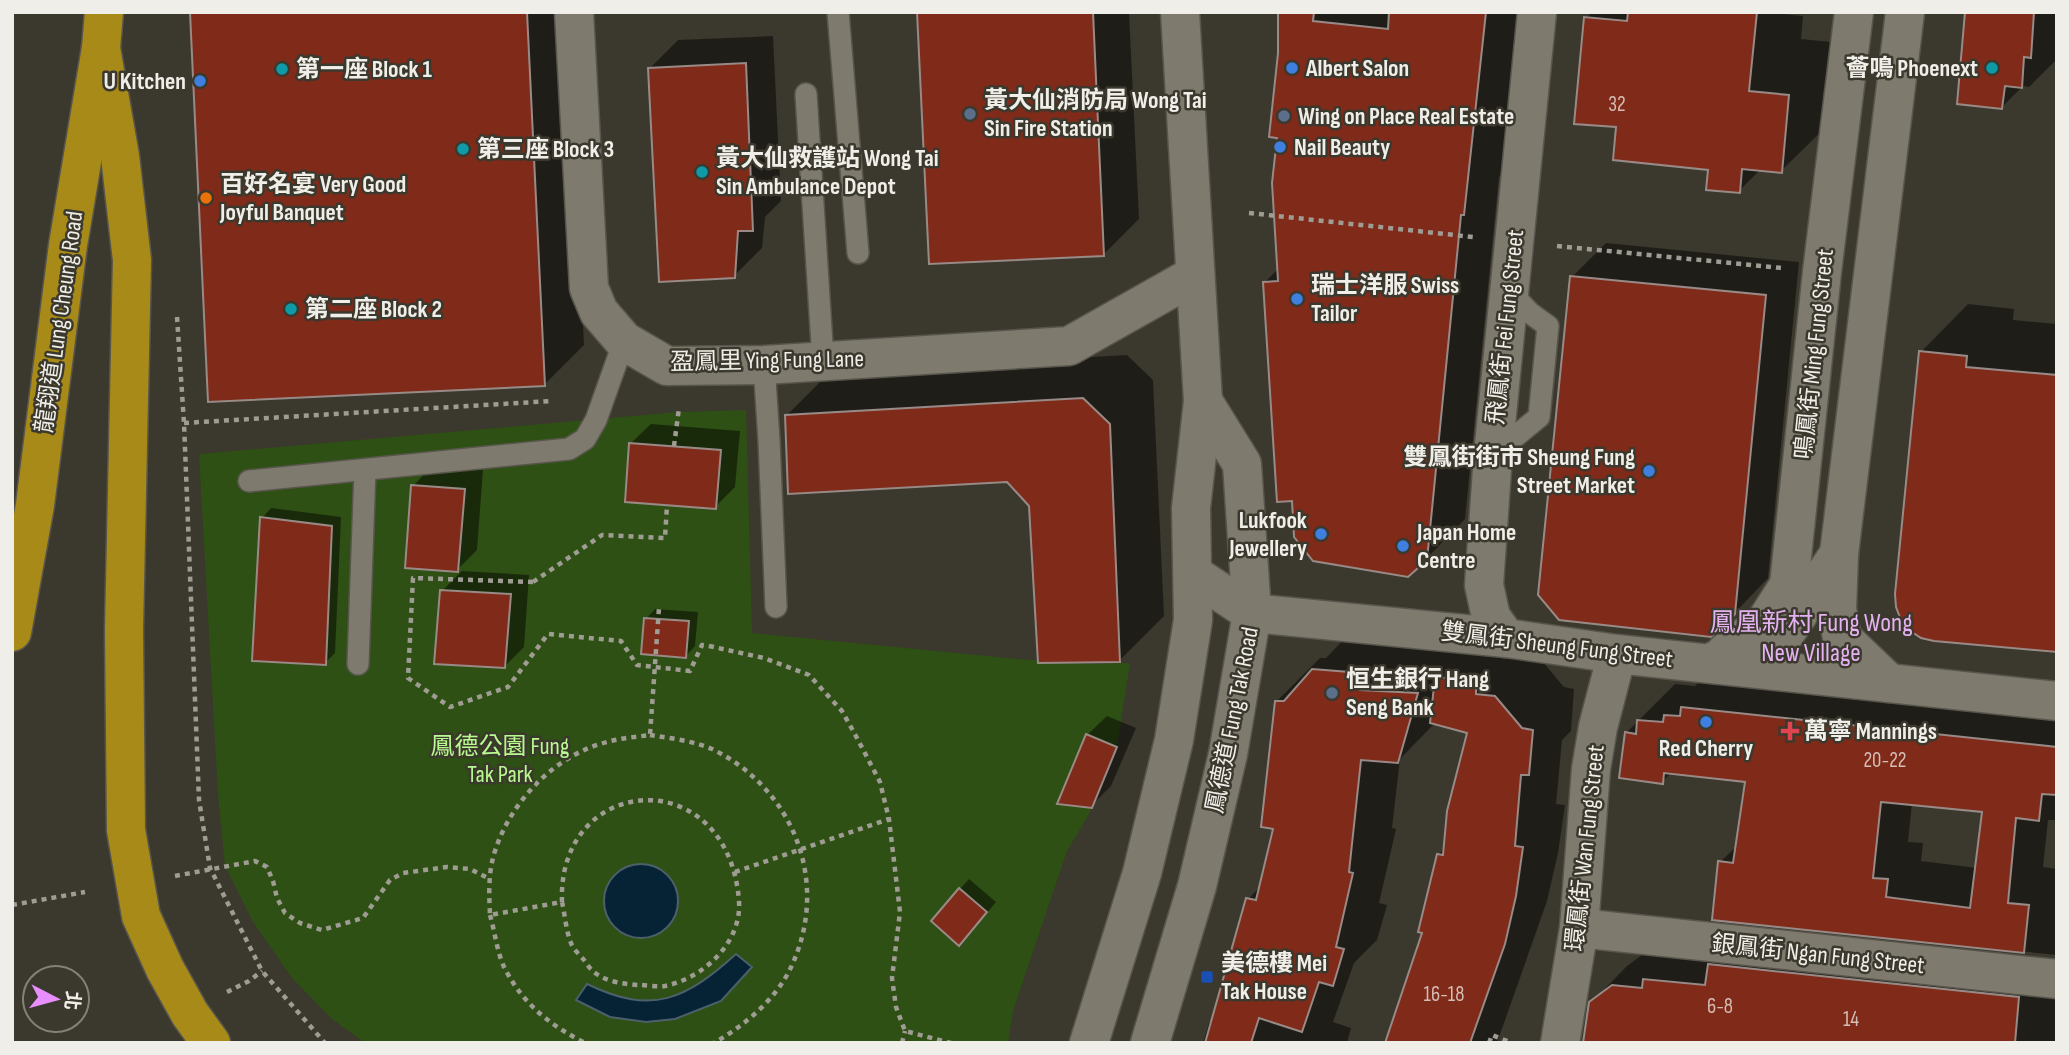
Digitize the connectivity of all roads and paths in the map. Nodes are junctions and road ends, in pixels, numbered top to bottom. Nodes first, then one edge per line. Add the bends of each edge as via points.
1 (574, 12) edge
2 (838, 12) edge
3 (1180, 12) edge
4 (1537, 12) edge
5 (1854, 12) edge
6 (1905, 12) edge
7 (102, 30) edge
8 (806, 94) dead end
9 (1249, 213) dead end
10 (1466, 236) dead end
11 (1557, 246) dead end
12 (858, 253) dead end
13 (1782, 268) dead end
14 (1195, 275) junction
15 (177, 314) dead end
16 (624, 341) junction
17 (823, 360) junction
18 (764, 365) junction
19 (552, 401) dead end
20 (1203, 401) junction
21 (680, 404) dead end
22 (184, 423) junction
23 (674, 446) dead end
24 (365, 470) junction
25 (249, 481) dead end
26 (667, 505) dead end
27 (1839, 554) junction
28 (1193, 574) junction
29 (776, 607) dead end
30 (659, 608) dead end
31 (1252, 613) junction
32 (12, 632) edge
33 (1506, 638) junction
34 (1617, 654) junction
35 (1711, 662) junction
36 (358, 664) dead end
37 (1889, 683) junction
38 (2057, 701) edge
39 (650, 735) junction
40 (889, 819) junction
41 (800, 849) junction
42 (210, 868) junction
43 (734, 873) junction
44 (172, 876) dead end
45 (490, 878) junction
46 (85, 892) dead end
47 (562, 902) junction
48 (12, 905) edge
49 (490, 915) junction
50 (1579, 928) junction
51 (262, 971) junction
52 (2057, 979) edge
53 (218, 996) dead end
54 (905, 1031) junction
55 (211, 1043) edge
56 (325, 1043) edge
57 (585, 1043) edge
58 (714, 1043) edge
59 (902, 1043) edge
60 (951, 1043) edge
61 (1089, 1043) edge
62 (1150, 1043) edge
63 (1489, 1043) edge
64 (1512, 1043) edge
65 (1560, 1043) edge

1 - 16 street, 盈鳳里 Ying Fung Lane via 589,288 599,312
2 - 12 lane
3 - 14 street, 鳳德道 Fung Tak Road
4 - 33 street, 飛鳳街 Fei Fung Street via 1484,585 1491,617
5 - 35 street, 鳴鳳街 Ming Fung Street via 1789,585 1766,621
6 - 27 street, 鳴鳳街 Ming Fung Street
7 - 32 highway, 龍翔道 Lung Cheung Road via 68,245 35,505
7 - 55 highway via 132,260 124,630 126,830 141,916 165,969
8 - 17 lane
9 - 10 path
11 - 13 path
14 - 17 street, 盈鳳里 Ying Fung Lane via 1069,346
14 - 20 street, 鳳德道 Fung Tak Road
15 - 22 path
16 - 18 street, 盈鳳里 Ying Fung Lane via 667,366
16 - 24 lane via 596,420 585,439 569,449
17 - 18 street, 盈鳳里 Ying Fung Lane
18 - 29 lane
19 - 22 path
20 - 28 street, 鳳德道 Fung Tak Road via 1191,508
20 - 31 street, 鳳德道 Fung Tak Road via 1242,464
21 - 23 path
22 - 42 path via 199,800
24 - 25 lane
24 - 36 lane
26 - 40 path, bridge via 665,538 602,535 533,582 413,578 408,678 450,707 508,687 548,634 621,641 637,665 690,671 702,645 764,658 809,675 842,711 880,782
27 - 35 street via 1784,635
27 - 37 street, 鳴鳳街 Ming Fung Street via 1837,609 1842,638
28 - 31 street, 雙鳳街 Sheung Fung Street
28 - 61 street, 鳳德道 Fung Tak Road via 1193,620 1174,740 1142,873
30 - 39 path
31 - 33 street, 雙鳳街 Sheung Fung Street
31 - 62 street, 鳳德道 Fung Tak Road via 1228,754 1197,886
33 - 34 street, 雙鳳街 Sheung Fung Street
34 - 35 street, 雙鳳街 Sheung Fung Street
34 - 50 street, 環鳳街 Wan Fung Street via 1591,769
35 - 37 street, 雙鳳街 Sheung Fung Street
37 - 38 street, 雙鳳街 Sheung Fung Street
39 - 41 path via 710,748 751,773 773,796
39 - 45 path via 606,742 577,753 536,783 512,812 495,851
40 - 41 path
40 - 54 path via 900,912 892,978
41 - 43 path
41 - 58 path via 808,894 805,928 792,967 764,1007
42 - 44 path
42 - 45 path via 255,861 267,867 285,913 322,930 363,918 390,880 403,873 447,867 470,869
42 - 51 path
43 - 47 path via 729,853 704,820 666,802 643,800 621,805 586,827 565,860
43 - 47 path via 739,904 733,937 712,963 664,986 620,984 595,973 571,945
45 - 49 path
46 - 48 path
47 - 49 path
49 - 57 path via 504,967 523,997 554,1027
50 - 52 street, 銀鳳街 Ngan Fung Street
50 - 65 street, 環鳳街 Wan Fung Street
51 - 53 path
51 - 56 path
54 - 59 path
54 - 60 path
63 - 64 path via 1492,1035

